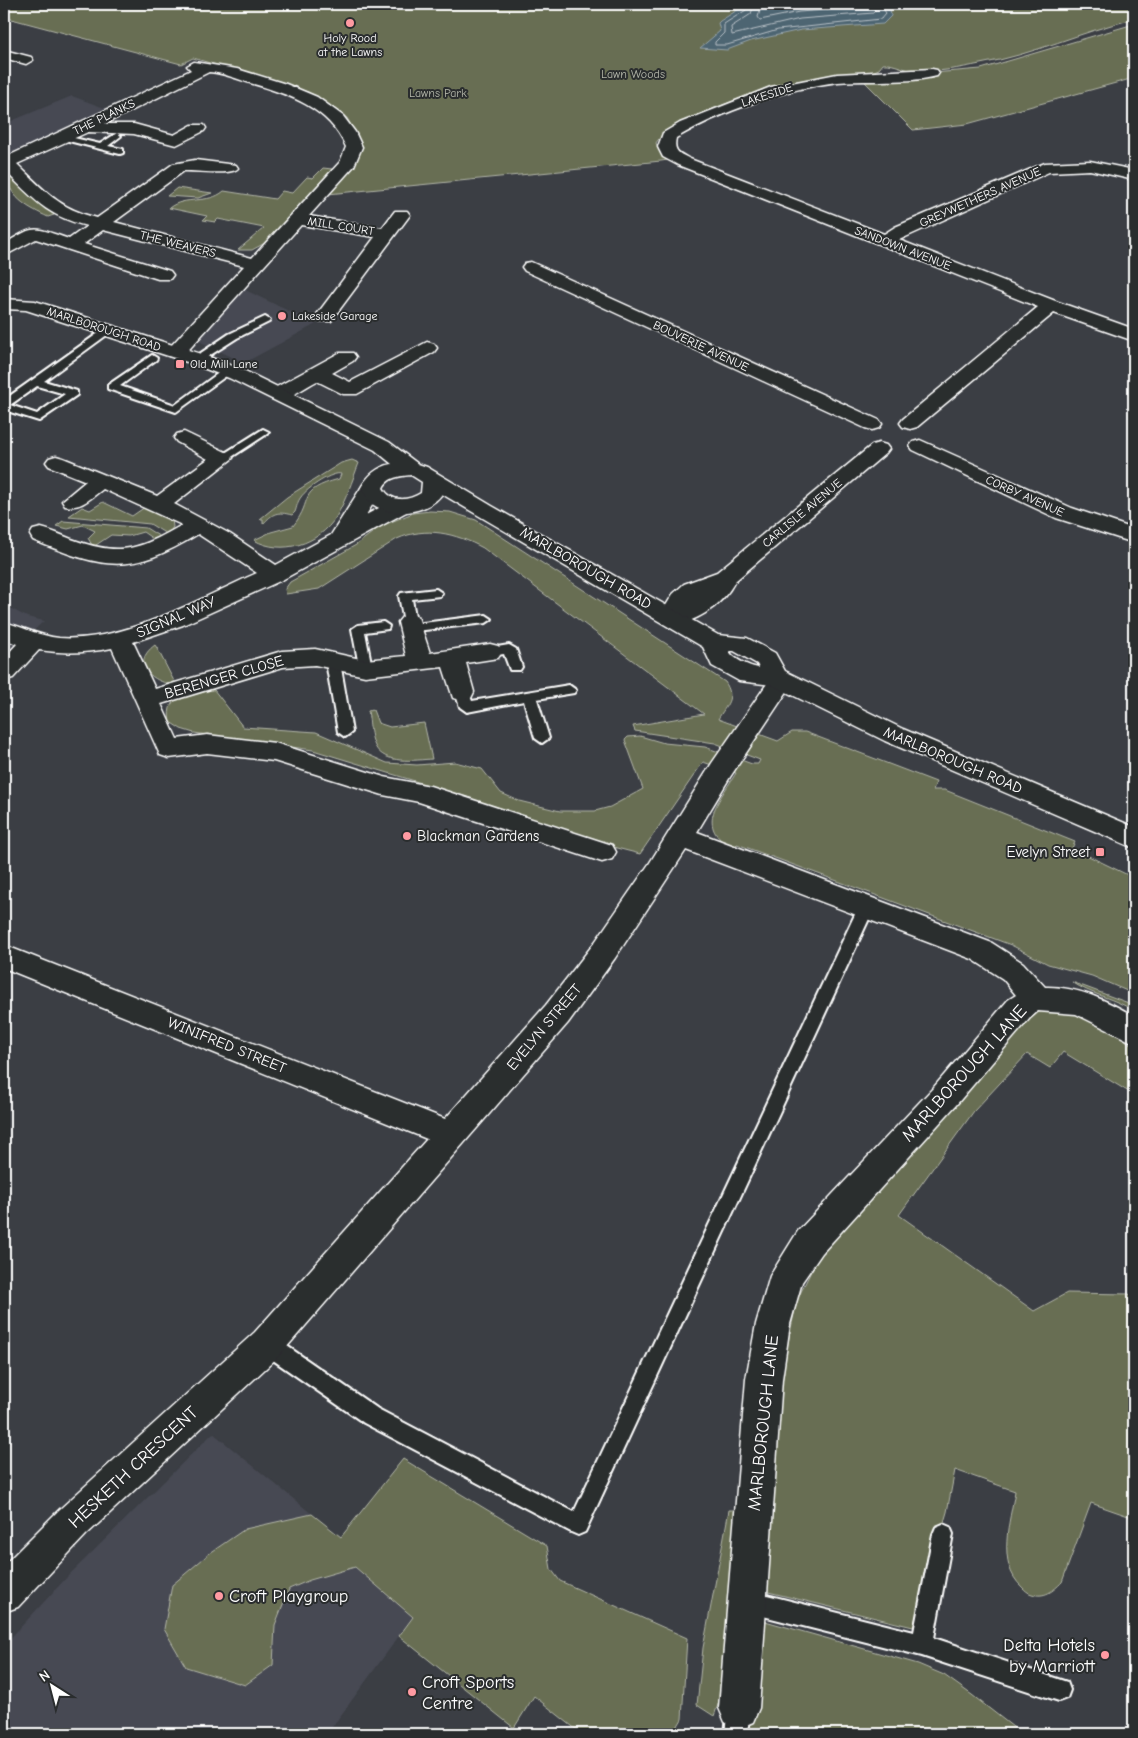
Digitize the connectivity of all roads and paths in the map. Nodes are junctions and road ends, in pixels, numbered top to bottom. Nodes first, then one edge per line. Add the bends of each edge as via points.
1 (7, 51) edge
2 (26, 60) dead end
3 (932, 73) dead end
4 (84, 128) junction
5 (198, 128) dead end
6 (117, 136) dead end
7 (61, 138) junction
8 (101, 147) junction
9 (120, 151) dead end
10 (673, 156) joint
11 (5, 164) edge
12 (1134, 166) edge
13 (1108, 167) junction
14 (230, 169) dead end
15 (1134, 176) edge
16 (125, 206) junction
17 (150, 211) dead end
18 (401, 215) dead end
19 (296, 219) junction
20 (101, 225) junction
21 (386, 234) junction
22 (885, 241) junction
23 (71, 245) junction
24 (4, 251) edge
25 (256, 264) junction
26 (531, 267) dead end
27 (164, 275) dead end
28 (4, 293) edge
29 (4, 304) edge
30 (28, 305) junction
31 (1051, 306) junction
32 (324, 317) dead end
33 (265, 320) dead end
34 (107, 330) junction
35 (1134, 335) edge
36 (428, 348) dead end
37 (176, 352) junction
38 (152, 358) dead end
39 (197, 360) junction
40 (228, 371) junction
41 (317, 372) junction
42 (373, 377) junction
43 (36, 382) junction
44 (278, 394) junction
45 (4, 406) edge
46 (872, 424) junction
47 (910, 424) junction
48 (263, 432) dead end
49 (184, 438) dead end
50 (371, 440) junction
51 (920, 446) junction
52 (879, 449) junction
53 (223, 458) junction
54 (56, 462) dead end
55 (411, 469) junction
56 (101, 480) junction
57 (433, 480) junction
58 (374, 484) junction
59 (73, 501) dead end
60 (160, 504) junction
61 (406, 505) junction
62 (484, 511) junction
63 (198, 524) junction
64 (83, 532) dead end
65 (41, 534) dead end
66 (1134, 536) edge
67 (338, 540) junction
68 (65, 544) junction
69 (274, 575) junction
70 (436, 592) dead end
71 (671, 617) junction
72 (486, 620) dead end
73 (411, 625) junction
74 (383, 626) dead end
75 (4, 630) edge
76 (120, 639) junction
77 (34, 641) junction
78 (490, 652) joint
79 (452, 657) junction
80 (333, 662) junction
81 (420, 662) junction
82 (514, 667) dead end
83 (364, 668) junction
84 (4, 672) edge
85 (779, 679) junction
86 (569, 690) dead end
87 (462, 692) joint
88 (530, 696) junction
89 (146, 700) junction
90 (345, 732) dead end
91 (542, 738) dead end
92 (681, 837) junction
93 (1133, 837) edge
94 (602, 852) dead end
95 (866, 908) junction
96 (4, 956) edge
97 (1038, 999) junction
98 (1134, 1031) edge
99 (451, 1135) junction
100 (267, 1344) junction
101 (943, 1534) dead end
102 (4, 1593) edge
103 (747, 1601) junction
104 (922, 1645) junction
105 (1059, 1690) dead end
106 (737, 1721) edge

1 - 2 street
3 - 10 street, LAKESIDE via 891,70 816,81 760,95 675,131 666,142 667,151
4 - 5 street via 134,128 176,140
4 - 7 street, THE PLANKS
4 - 19 street, THE PLANKS via 199,67 245,76 299,95 329,112 348,134 354,147 351,158
6 - 8 lane
7 - 8 lane
7 - 11 street, THE PLANKS
8 - 9 lane
10 - 22 street, SANDOWN AVENUE
11 - 20 street, THE WEAVERS via 55,208 69,216
12 - 13 street, GREYWETHERS AVENUE
13 - 15 street, GREYWETHERS AVENUE
13 - 22 street, GREYWETHERS AVENUE via 1067,165 1045,168
14 - 16 street via 195,164 179,167
16 - 17 street, THE WEAVERS
16 - 20 street
18 - 21 street, MILL COURT
19 - 21 street, MILL COURT
19 - 25 street
20 - 23 street
20 - 25 street, THE WEAVERS
21 - 32 street, MILL COURT
22 - 31 street, SANDOWN AVENUE
23 - 24 street via 34,233
23 - 27 street
25 - 37 street
26 - 46 street, BOUVERIE AVENUE
28 - 30 street, MARLBOROUGH ROAD
29 - 30 street, MARLBOROUGH ROAD
30 - 34 street, MARLBOROUGH ROAD
31 - 35 street, SANDOWN AVENUE
31 - 47 street
33 - 39 lane
34 - 37 street, MARLBOROUGH ROAD
34 - 43 lane
36 - 42 street
37 - 39 street, MARLBOROUGH ROAD
38 - 40 lane via 112,387 176,409
39 - 40 street, MARLBOROUGH ROAD
40 - 44 street, MARLBOROUGH ROAD
41 - 42 street via 350,390
41 - 42 street via 342,358
41 - 44 street
43 - 45 lane
43 - 45 lane via 73,393 39,418
44 - 50 street, MARLBOROUGH ROAD
46 - 47 street via 886,420
46 - 52 street via 865,437
47 - 51 street via 921,432 923,442
48 - 53 lane
49 - 53 street
50 - 55 street, MARLBOROUGH ROAD
50 - 58 street via 378,460
51 - 52 street via 906,452
51 - 66 street, CORBY AVENUE via 1064,513
52 - 71 street, CARLISLE AVENUE via 725,577 718,593 702,606
53 - 60 street
54 - 56 street
55 - 57 street, MARLBOROUGH ROAD via 428,474
55 - 58 street via 390,471
56 - 59 street
56 - 60 street
57 - 61 street, SIGNAL WAY via 434,492 428,498
57 - 62 street, MARLBOROUGH ROAD
58 - 61 street, MARLBOROUGH ROAD via 373,494 383,502
58 - 67 street, SIGNAL WAY
60 - 63 street
61 - 62 street, MARLBOROUGH ROAD
61 - 67 street, SIGNAL WAY
62 - 71 street, MARLBOROUGH ROAD
63 - 68 street via 157,549 130,558 102,558
63 - 69 street via 241,549
64 - 68 street
65 - 68 street
67 - 69 street, SIGNAL WAY
69 - 76 street, SIGNAL WAY via 164,625
70 - 73 lane via 405,596
71 - 85 street, MARLBOROUGH ROAD via 712,642 721,660 748,675
72 - 73 lane
73 - 81 street
74 - 83 lane via 358,630
75 - 77 street, SIGNAL WAY
76 - 77 street, SIGNAL WAY via 78,644
76 - 89 street
77 - 84 street
78 - 79 street, BERENGER CLOSE
78 - 82 lane, BERENGER CLOSE via 509,649
79 - 81 street, BERENGER CLOSE
79 - 87 street
80 - 83 street, BERENGER CLOSE
80 - 89 street, BERENGER CLOSE via 315,657 282,659
80 - 90 lane
81 - 83 street, BERENGER CLOSE
85 - 92 street, EVELYN STREET
85 - 93 street, MARLBOROUGH ROAD via 927,750
86 - 88 lane
87 - 88 lane via 467,706
88 - 91 lane
89 - 94 street via 169,749 207,744 282,754 383,786 421,793
92 - 95 street, MARLBOROUGH LANE
92 - 99 street, EVELYN STREET via 563,1006
95 - 97 street, MARLBOROUGH LANE via 982,951 1013,971
95 - 100 lane via 578,1524 371,1416
96 - 99 street, WINIFRED STREET
97 - 98 street, MARLBOROUGH LANE via 1065,1000 1092,1007
97 - 103 street, MARLBOROUGH LANE via 1032,999 1019,1009 945,1096 810,1242 787,1276 773,1324 764,1379
99 - 100 street, EVELYN STREET
100 - 102 street, HESKETH CRESCENT via 73,1522
101 - 104 lane
103 - 104 lane
103 - 106 street, MARLBOROUGH LANE
104 - 105 lane

